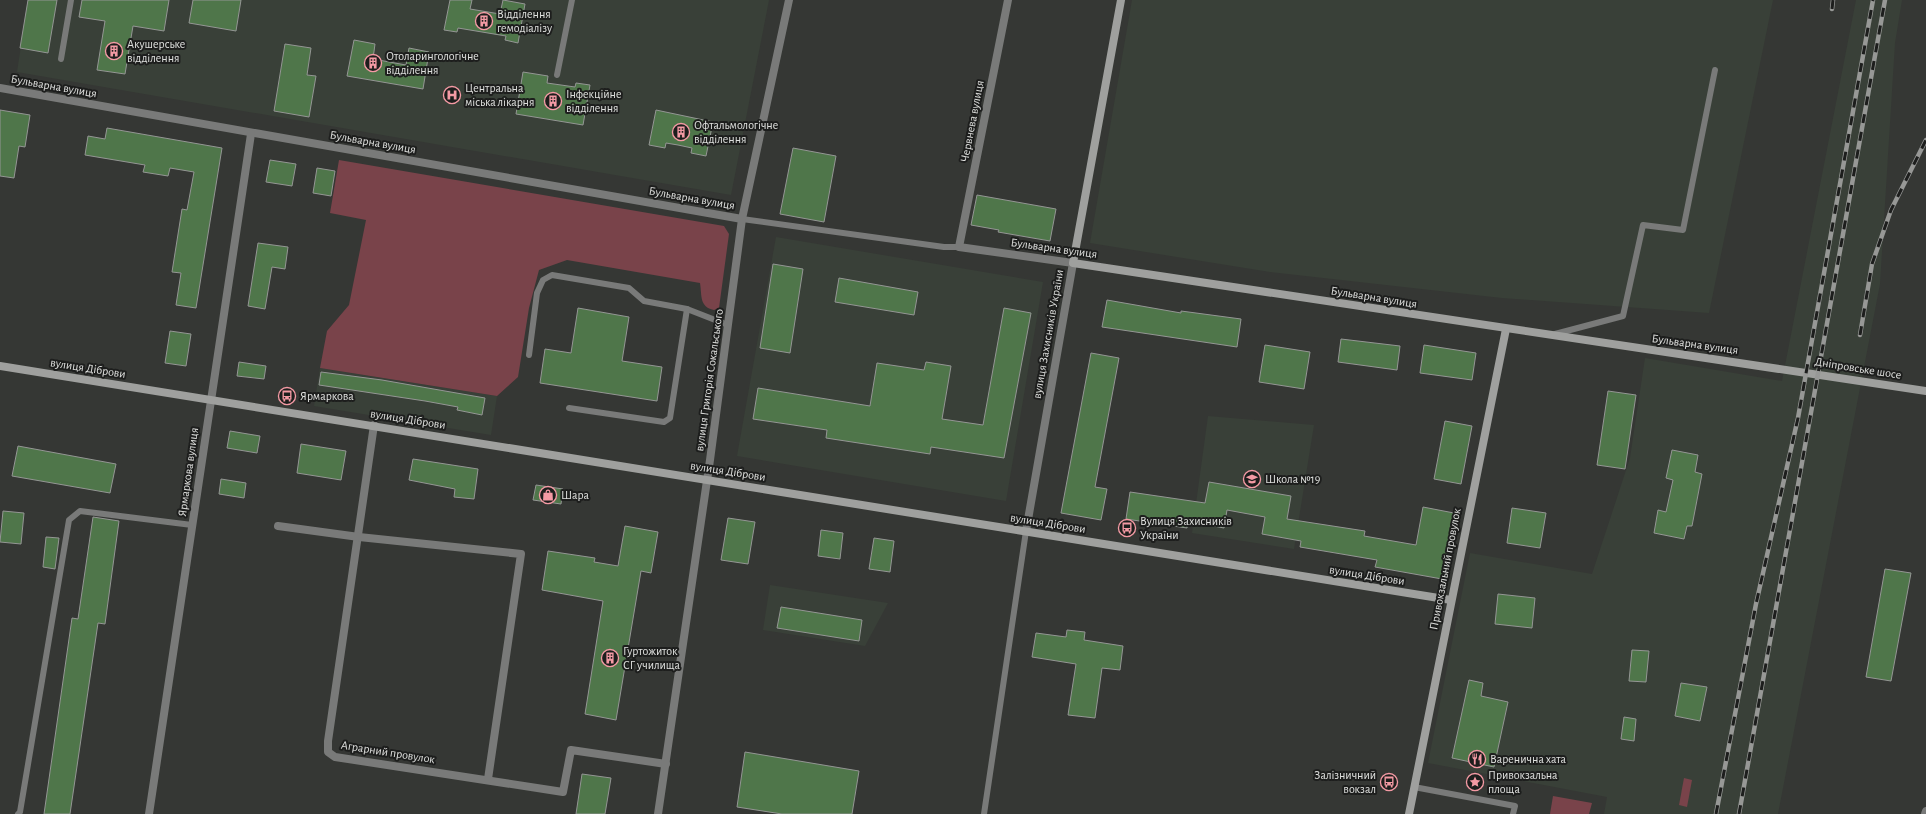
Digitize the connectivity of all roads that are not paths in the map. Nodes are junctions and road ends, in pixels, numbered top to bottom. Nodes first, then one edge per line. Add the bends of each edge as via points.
1 (72, 0) edge
2 (572, 0) edge
3 (789, 0) edge
4 (1008, 0) edge
5 (1121, 0) edge
6 (61, 59) dead end
7 (1715, 70) dead end
8 (557, 75) dead end
9 (0, 88) edge
10 (251, 134) junction
11 (742, 219) junction
12 (959, 247) junction
13 (1073, 263) junction
14 (687, 309) junction
15 (728, 325) junction
16 (1506, 329) junction
17 (1554, 335) junction
18 (529, 354) dead end
19 (0, 366) edge
20 (1785, 369) joint
21 (1926, 391) edge
22 (211, 399) junction
23 (569, 408) dead end
24 (374, 426) junction
25 (707, 479) junction
26 (192, 525) junction
27 (278, 526) dead end
28 (1026, 531) junction
29 (359, 537) junction
30 (1451, 600) junction
31 (666, 764) junction
32 (488, 779) junction
33 (1414, 787) junction
34 (1926, 811) edge
35 (18, 814) edge
36 (148, 814) edge
37 (658, 814) edge
38 (984, 814) edge
39 (1408, 814) edge
40 (1513, 814) edge
41 (1925, 814) edge

1 - 6 lane
2 - 8 lane
3 - 11 street, вулиця Григорія Сокальського
4 - 12 street, Червнева вулиця
5 - 13 street, вулиця Захисників України
7 - 17 lane via 1683,230 1643,225 1623,316
9 - 10 street, Бульварна вулиця
10 - 11 street, Бульварна вулиця
10 - 22 street, Ярмаркова вулиця
11 - 12 lane
11 - 15 street, вулиця Григорія Сокальського
12 - 13 street, Бульварна вулиця
13 - 16 street, Бульварна вулиця
13 - 28 street, вулиця Захисників України
14 - 15 lane
14 - 18 lane via 644,301 629,288 552,275 543,280 537,294
14 - 23 lane via 670,418 664,422
15 - 25 street, вулиця Григорія Сокальського
16 - 17 street, Бульварна вулиця
16 - 30 street, Привокзальний провулок
17 - 20 street, Бульварна вулиця
19 - 22 street, вулиця Діброви
20 - 21 street, Дніпровське шосе
22 - 24 street, вулиця Діброви
22 - 26 street, Ярмаркова вулиця
24 - 25 street, вулиця Діброви
24 - 29 street, Аграрний провулок
25 - 28 street, вулиця Діброви
25 - 31 street, вулиця Григорія Сокальського
26 - 35 lane via 80,511 70,520
26 - 36 street, Ярмаркова вулиця
27 - 29 street
28 - 30 street, вулиця Діброви
28 - 38 lane
29 - 32 street, Аграрний провулок via 328,752 335,757
29 - 32 street via 521,554
30 - 33 street, Привокзальний провулок
31 - 32 street, Аграрний провулок via 571,750 563,792
31 - 37 street, вулиця Григорія Сокальського
33 - 39 street, Привокзальний провулок
33 - 40 lane via 1515,806
34 - 41 street

